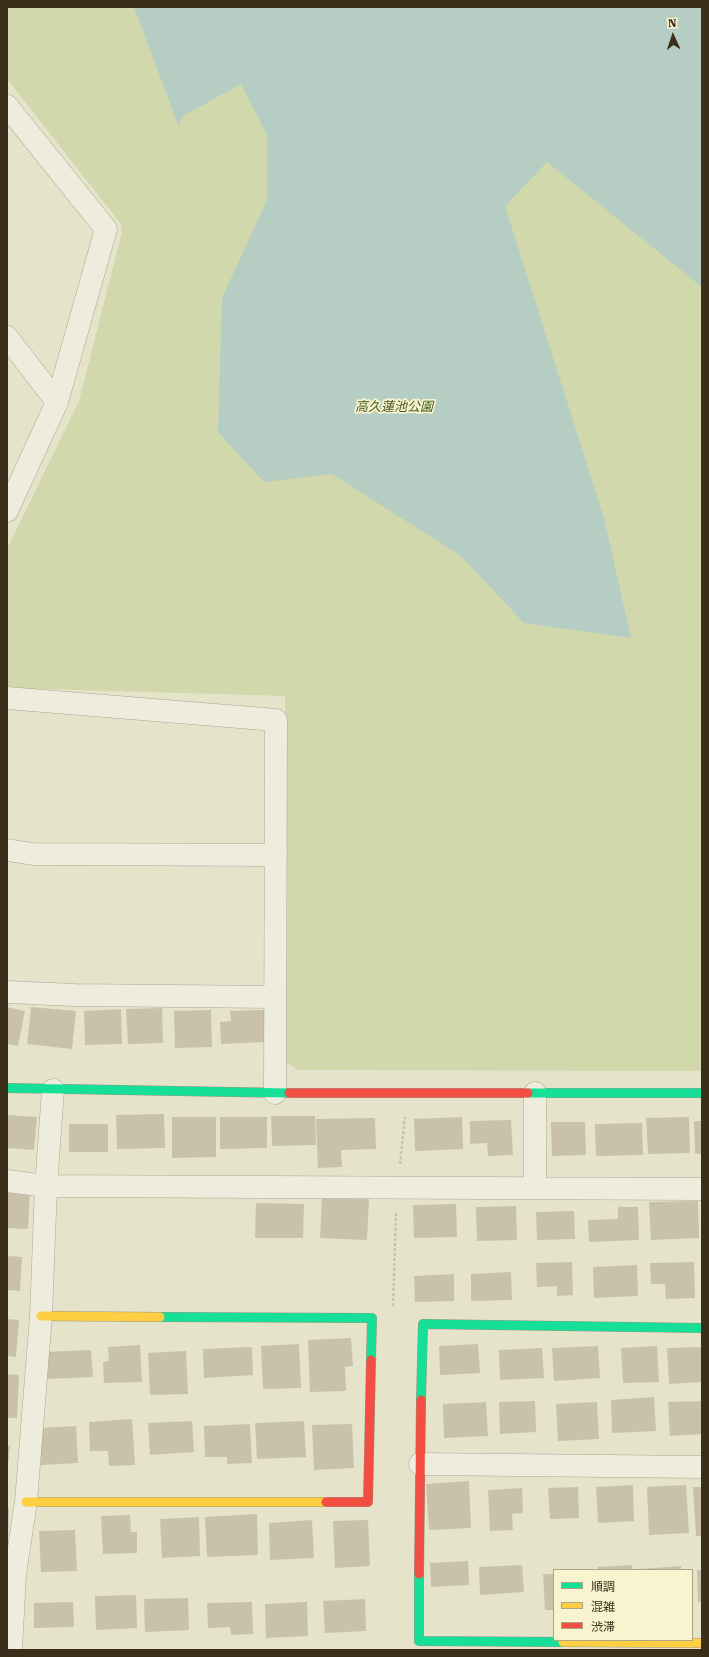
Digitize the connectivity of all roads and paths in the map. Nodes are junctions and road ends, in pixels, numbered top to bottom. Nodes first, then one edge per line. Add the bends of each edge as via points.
1 (7, 106) edge
2 (7, 337) edge
3 (57, 402) junction
4 (7, 511) edge
5 (7, 698) edge
6 (7, 850) edge
7 (276, 856) junction
8 (7, 992) edge
9 (274, 997) junction
10 (7, 1088) edge
11 (53, 1090) junction
12 (275, 1093) junction
13 (535, 1093) junction
14 (702, 1093) edge
15 (7, 1181) edge
16 (46, 1186) junction
17 (535, 1187) junction
18 (702, 1189) edge
19 (41, 1316) junction
20 (702, 1328) edge
21 (420, 1464) junction
22 (702, 1467) edge
23 (26, 1502) junction
24 (11, 1574) edge
25 (702, 1643) edge
26 (11, 1650) edge

1 - 3 street via 106,229
2 - 3 street
3 - 4 street
5 - 7 street via 276,720
6 - 7 street via 33,854
7 - 9 street
8 - 9 street
9 - 12 street
10 - 11 street
11 - 12 street
11 - 16 street
12 - 13 street
13 - 14 street
13 - 17 street
15 - 16 street
16 - 17 street
16 - 19 street
17 - 18 street
19 - 23 street
19 - 23 street via 372,1318 368,1502
20 - 21 street via 423,1324
21 - 22 street
21 - 25 street via 419,1641
23 - 24 street
24 - 26 street

